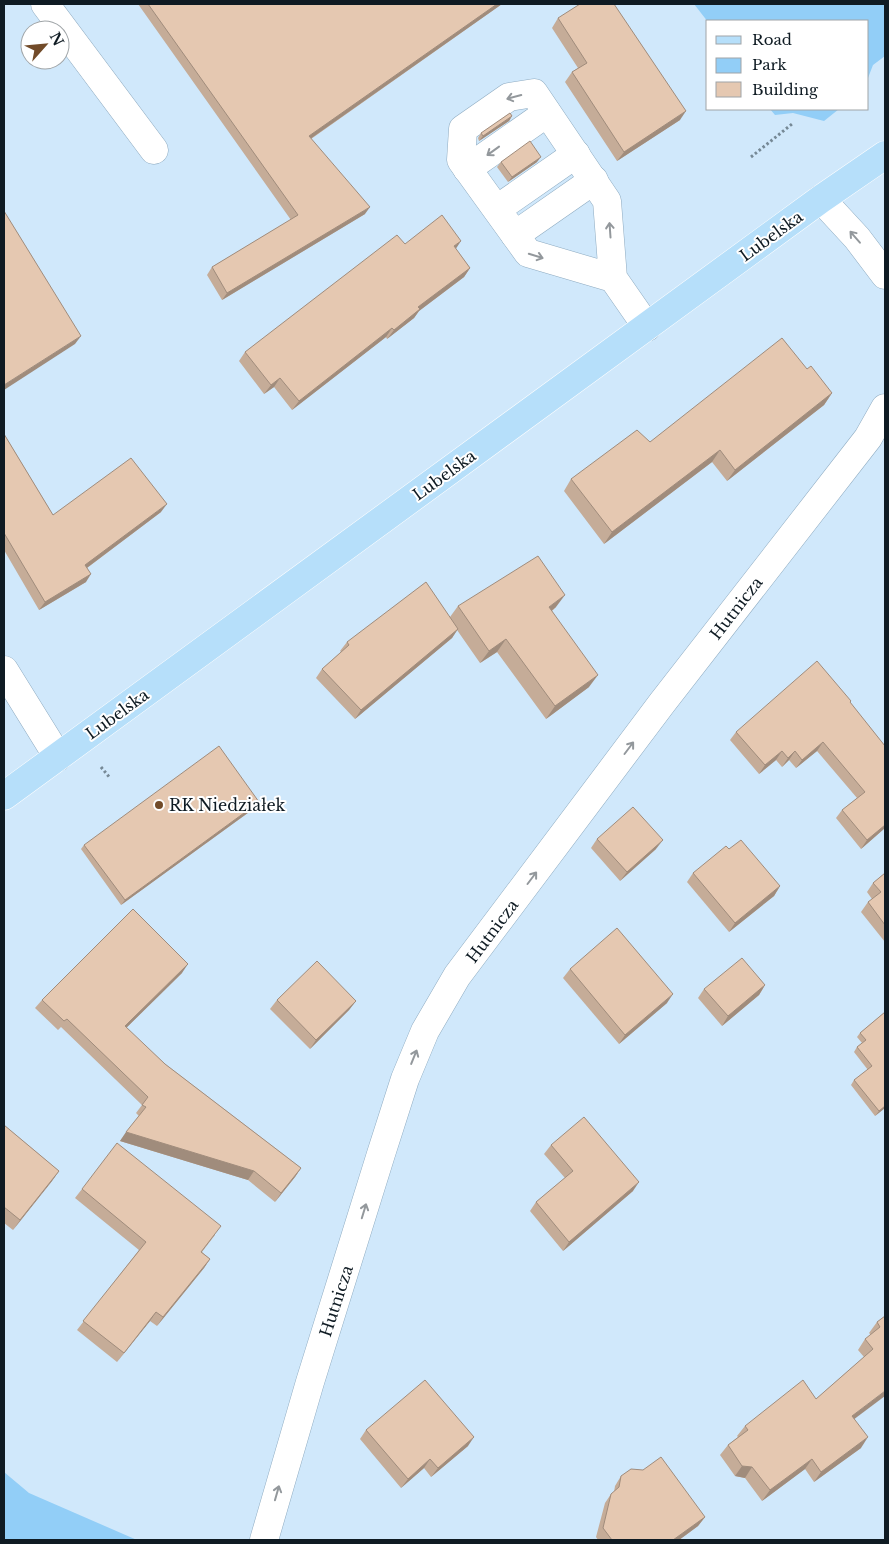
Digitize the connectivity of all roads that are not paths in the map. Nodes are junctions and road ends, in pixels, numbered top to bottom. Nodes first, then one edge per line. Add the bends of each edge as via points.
1 (45, 4) edge
2 (547, 113) junction
3 (154, 150) dead end
4 (576, 154) junction
5 (885, 155) edge
6 (467, 169) junction
7 (594, 180) junction
8 (821, 199) junction
9 (497, 209) junction
10 (515, 235) junction
11 (885, 275) edge
12 (613, 278) junction
13 (647, 327) junction
14 (885, 408) edge
15 (4, 670) edge
16 (58, 757) junction
17 (4, 796) edge
18 (264, 1540) edge

1 - 3 street
2 - 4 street
2 -> 6 street
2 -> 6 street via 534,93 509,97 463,129 461,160
4 - 7 street
4 - 9 street
5 - 8 main road, Lubelska
6 - 9 street
7 - 10 street
12 -> 7 street via 607,200
11 -> 8 street
8 - 13 main road, Lubelska
9 - 10 street
10 -> 12 street via 528,253
12 - 13 street
13 - 16 main road, Lubelska
18 -> 14 street, Hutnicza via 381,1154 405,1079 425,1031 457,976 868,438
15 - 16 street
16 - 17 main road, Lubelska

